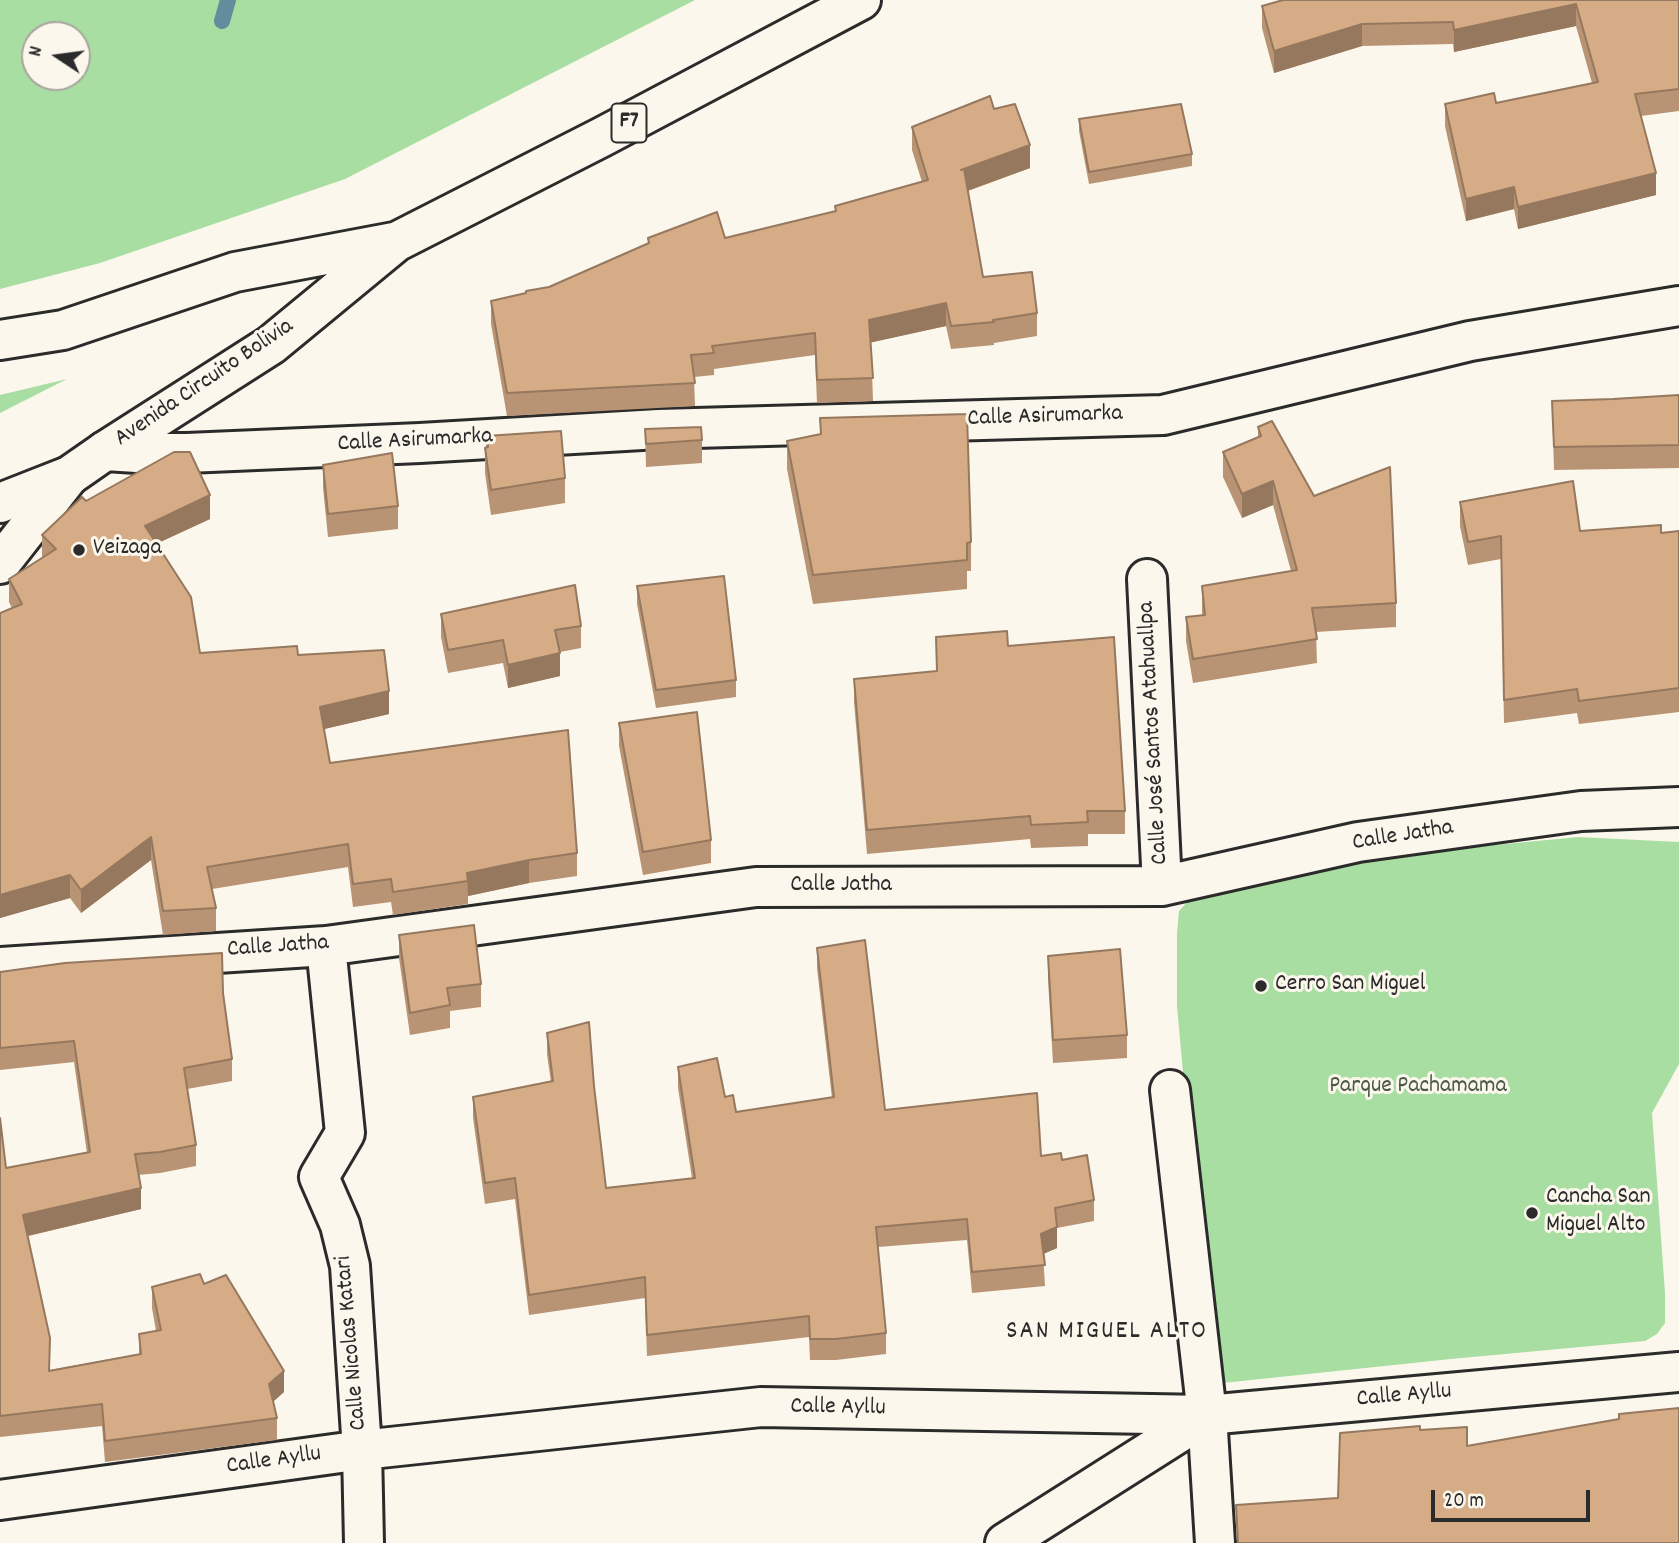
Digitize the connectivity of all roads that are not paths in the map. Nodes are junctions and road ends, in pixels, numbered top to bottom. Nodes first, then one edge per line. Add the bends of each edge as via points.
1 (861, 0) edge
2 (396, 242) junction
3 (1679, 306) edge
4 (0, 340) edge
5 (105, 451) junction
6 (69, 477) junction
7 (0, 503) edge
8 (0, 564) edge
9 (1147, 579) dead end
10 (1679, 807) edge
11 (1162, 886) junction
12 (326, 946) junction
13 (0, 967) edge
14 (1170, 1090) dead end
15 (1679, 1372) edge
16 (1207, 1415) junction
17 (362, 1450) junction
18 (0, 1500) edge
19 (364, 1543) edge
20 (1005, 1543) edge
21 (1215, 1543) edge

1 - 2 main road, Avenida Circuito Bolivia / F7
2 - 4 main road, Avenida Circuito Bolivia / F7 via 235,272 63,330
2 - 5 main road, Avenida Circuito Bolivia / F7 via 271,345
3 - 5 main road, Calle Asirumarka via 1470,341 1163,415 659,429 187,453
5 - 6 main road, Avenida Circuito Bolivia / F7
6 - 7 main road, Avenida Circuito Bolivia / F7
6 - 8 main road
9 - 11 main road, Calle José Santos Atahuallpa
10 - 11 main road, Calle Jatha via 1581,811 1359,842
11 - 12 main road, Calle Jatha via 756,887
12 - 13 main road, Calle Jatha
12 - 17 main road, Calle Nicolas Katari via 345,1133 319,1177 340,1225 349,1266
14 - 16 main road
15 - 16 main road, Calle Ayllu
16 - 17 main road, Calle Ayllu via 761,1407
16 - 20 main road
16 - 21 main road
17 - 18 main road, Calle Ayllu
17 - 19 main road, Calle Nicolas Katari

